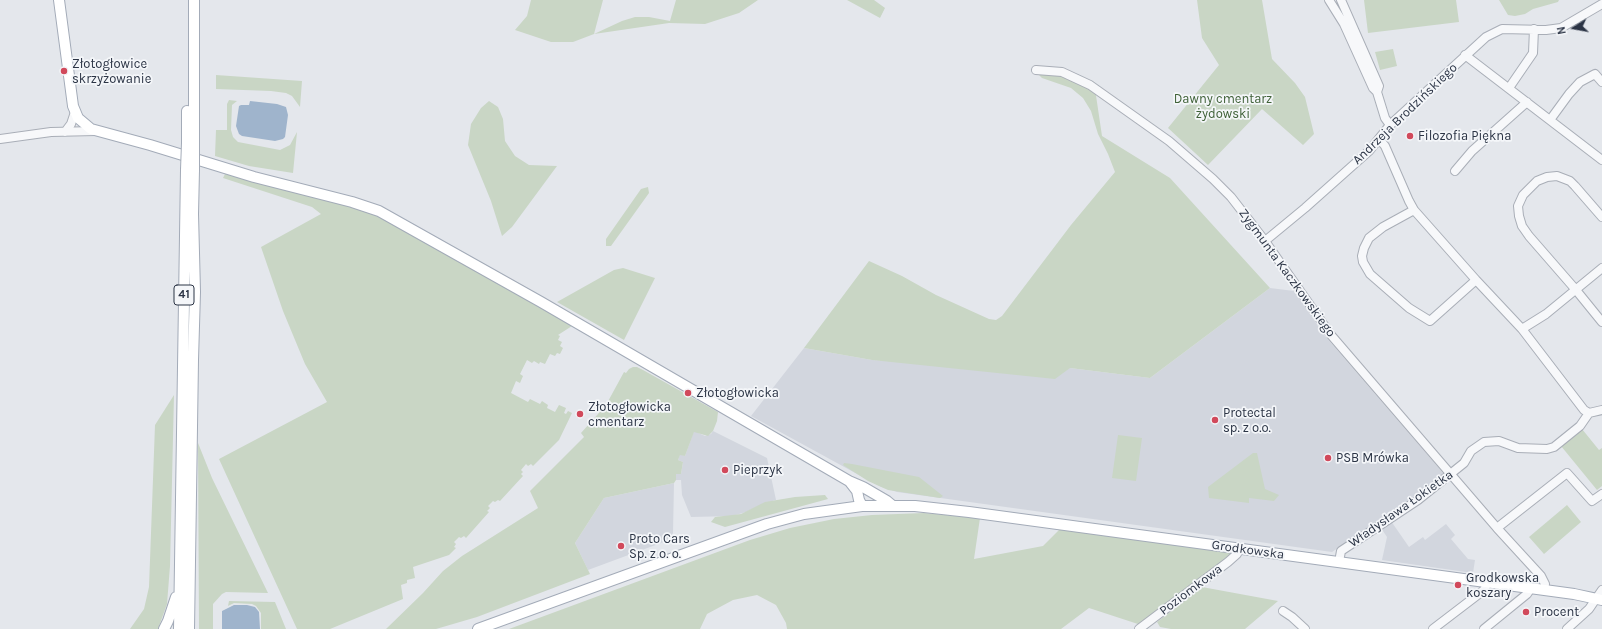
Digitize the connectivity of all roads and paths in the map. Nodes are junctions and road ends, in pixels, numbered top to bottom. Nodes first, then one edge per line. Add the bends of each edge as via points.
1 (59, 0) edge
2 (188, 0) edge
3 (194, 0) edge
4 (1329, 0) edge
5 (1341, 0) edge
6 (1602, 4) edge
7 (1534, 30) junction
8 (1465, 55) junction
9 (1036, 70) dead end
10 (1602, 82) edge
11 (1509, 88) junction
12 (1377, 92) junction
13 (1527, 102) junction
14 (75, 112) junction
15 (1550, 120) junction
16 (1390, 125) junction
17 (64, 132) junction
18 (96, 132) junction
19 (0, 138) edge
20 (1379, 139) junction
21 (190, 143) junction
22 (1602, 160) edge
23 (190, 170) junction
24 (1455, 171) dead end
25 (1414, 210) junction
26 (1602, 217) edge
27 (1265, 241) junction
28 (1602, 268) edge
29 (1476, 280) junction
30 (1576, 290) junction
31 (1602, 322) edge
32 (1522, 329) junction
33 (1602, 410) edge
34 (1589, 413) junction
35 (1451, 474) junction
36 (849, 480) junction
37 (863, 486) junction
38 (1601, 496) edge
39 (862, 506) junction
40 (893, 506) junction
41 (846, 508) junction
42 (1497, 528) junction
43 (1239, 549) junction
44 (1339, 562) junction
45 (1488, 582) junction
46 (179, 588) junction
47 (1531, 588) junction
48 (1544, 590) junction
49 (1600, 596) edge
50 (1283, 611) dead end
51 (164, 629) edge
52 (178, 629) edge
53 (189, 629) edge
54 (478, 629) edge
55 (1139, 629) edge
56 (1305, 629) edge
57 (1433, 629) edge
58 (1484, 629) edge
59 (1567, 629) edge

1 - 14 main road via 71,99
2 - 21 main road, 41
3 - 21 main road, 41
4 - 12 street via 1344,24
5 - 12 street via 1379,86
6 - 7 street, Andrzeja Brodzińskiego via 1561,28
7 - 8 street, Andrzeja Brodzińskiego via 1496,31
7 - 11 street via 1533,53
8 - 11 street
8 - 16 street, Andrzeja Brodzińskiego
9 - 27 street, Zygmunta Kaczkowskiego via 1062,72 1090,85 1169,141 1231,197
10 - 15 street via 1595,74 1580,82
11 - 13 street
12 - 16 street via 1385,118
13 - 15 street
13 - 24 street via 1472,151
14 - 17 street via 71,124
14 - 18 main road via 83,123
15 - 22 street
16 - 20 street, Andrzeja Brodzińskiego
17 - 18 street
17 - 19 street
18 - 36 main road via 379,211
20 - 25 street via 1385,146
20 - 27 street, Andrzeja Brodzińskiego via 1329,187
21 - 23 main road, 41, bridge
23 - 46 main road, 41
23 - 53 main road, 41 via 195,299
25 - 29 street
25 - 29 street via 1369,238 1362,256 1370,274 1409,308 1430,321
26 - 30 street via 1570,181 1557,176 1537,181 1528,188 1520,200 1518,211 1522,226
27 - 35 street, Zygmunta Kaczkowskiego via 1331,335
28 - 30 street
29 - 32 street
30 - 31 street
30 - 32 street
32 - 34 street via 1576,400
33 - 34 street
34 - 35 street, Władysława Łokietka via 1580,426 1554,446 1540,450 1532,447 1518,448 1499,442 1484,442 1471,451 1464,463
35 - 42 street, Zygmunta Kaczkowskiego
35 - 44 street, Władysława Łokietka via 1418,500 1341,551
36 - 37 main road
36 - 39 main road via 855,486
36 - 41 main road via 853,490
37 - 39 main road via 865,499
37 - 40 main road
38 - 42 street via 1592,501 1567,473
39 - 40 main road, Grodkowska
39 - 41 main road, Grodkowska
40 - 43 main road, Grodkowska via 936,508
41 - 54 main road, Grodkowska via 804,514 767,524
42 - 48 street, Zygmunta Kaczkowskiego via 1541,576
43 - 44 main road, Grodkowska
43 - 55 street, Poziomkowa via 1228,562
44 - 45 main road, Grodkowska
45 - 47 main road, Grodkowska
45 - 57 street via 1484,590
46 - 51 main road
46 - 52 main road, 41
47 - 48 main road, Grodkowska
47 - 58 street
48 - 49 main road, Grodkowska
49 - 59 street via 1589,610
50 - 56 street

